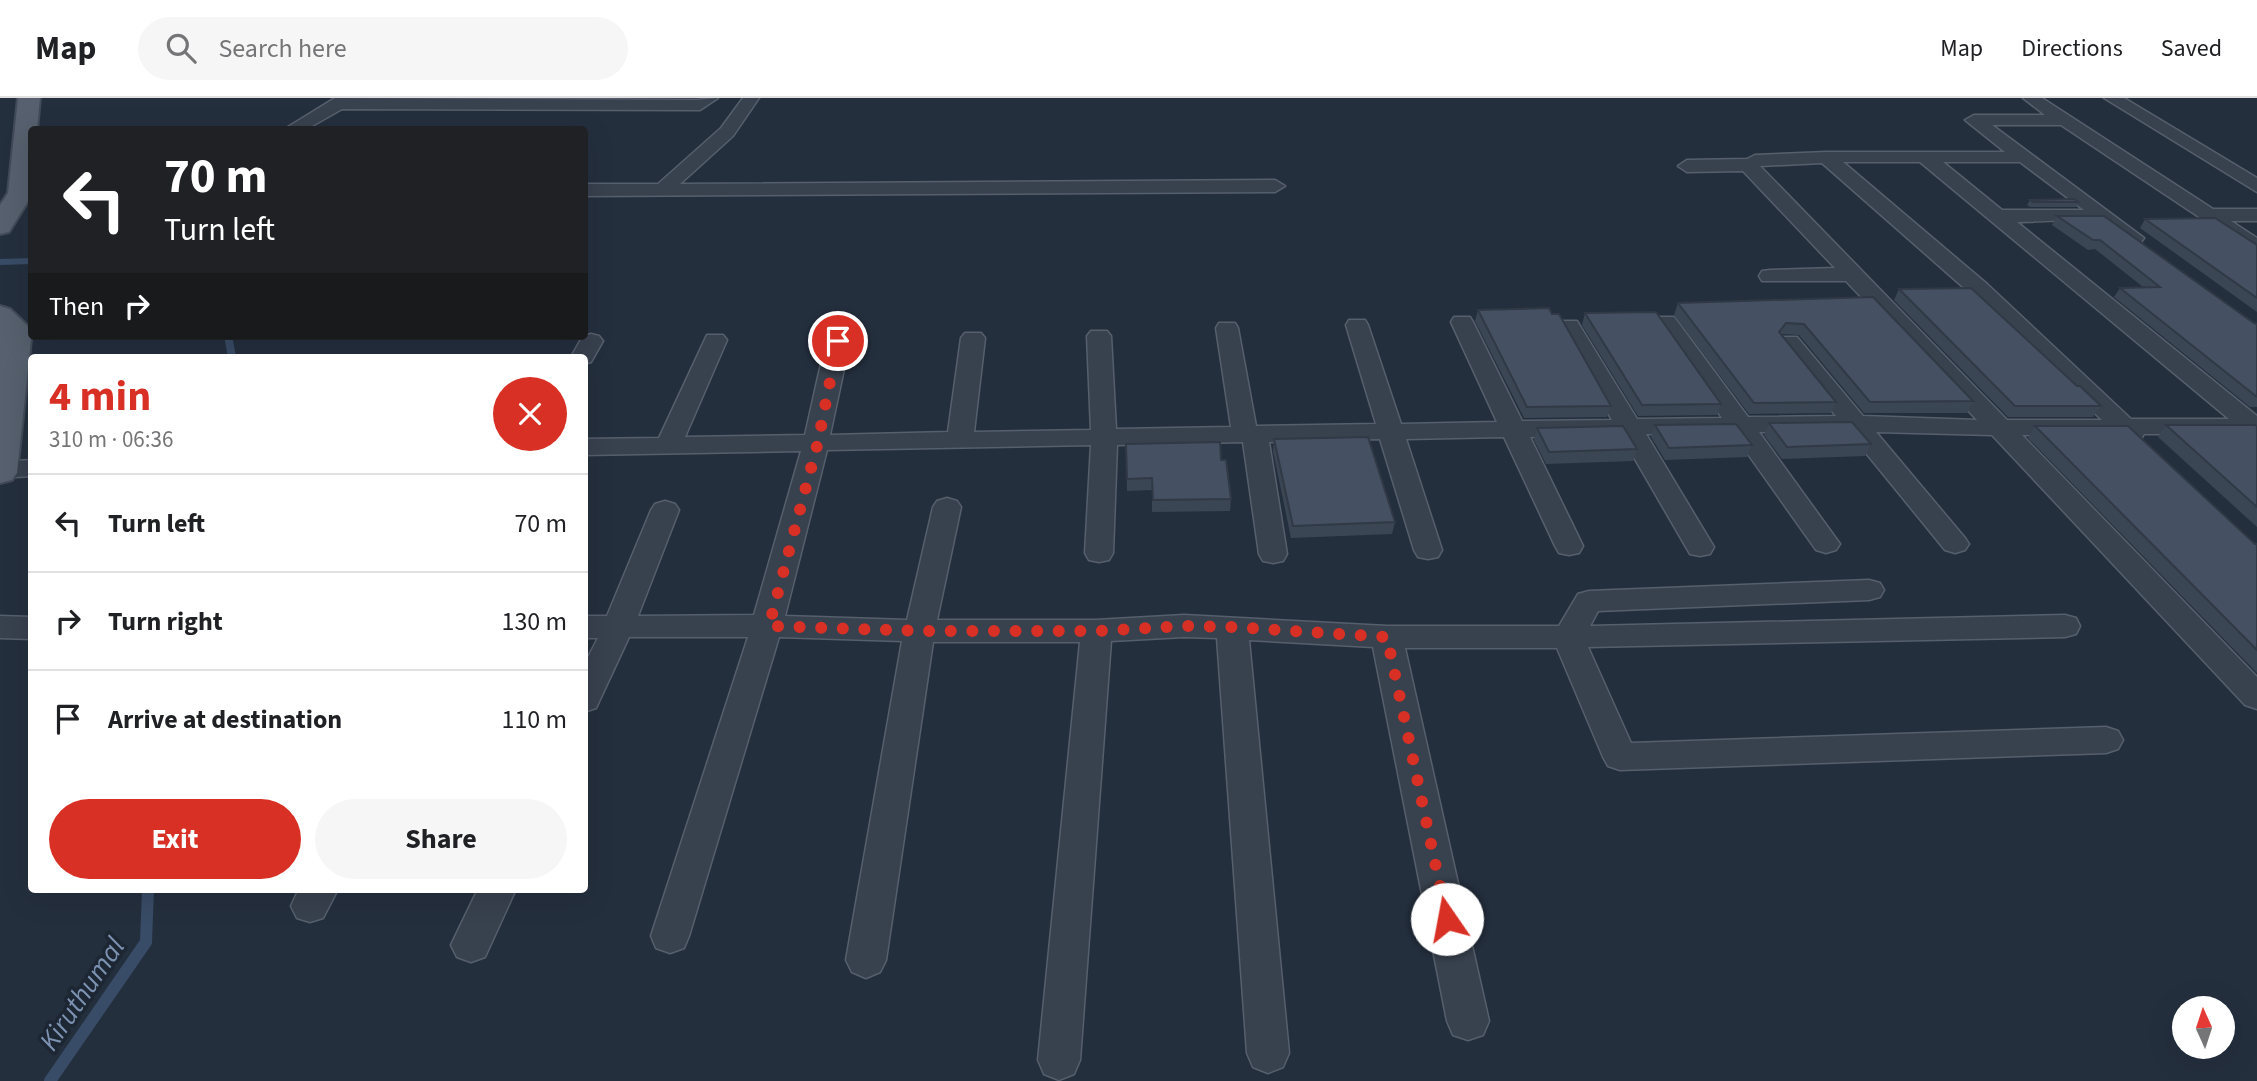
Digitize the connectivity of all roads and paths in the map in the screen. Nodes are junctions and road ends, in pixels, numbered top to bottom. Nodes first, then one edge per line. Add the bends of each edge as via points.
1 (29, 98) edge
2 (710, 98) edge
3 (751, 98) edge
4 (2031, 98) edge
5 (2112, 98) edge
6 (342, 101) edge
7 (653, 102) edge
8 (587, 107) edge
9 (2064, 120) junction
10 (28, 126) edge
11 (298, 126) edge
12 (28, 130) edge
13 (1826, 157) junction
14 (1925, 157) junction
15 (2024, 157) junction
16 (1755, 160) dead end
17 (1687, 166) dead end
18 (1275, 186) dead end
19 (2257, 186) edge
20 (664, 189) junction
21 (588, 190) edge
22 (26, 193) edge
23 (2208, 215) junction
24 (2257, 215) edge
25 (1997, 216) junction
26 (2103, 216) junction
27 (0, 226) edge
28 (0, 242) edge
29 (2147, 247) edge
30 (2257, 247) edge
31 (1, 250) edge
32 (1770, 276) dead end
33 (1862, 282) junction
34 (1979, 289) junction
35 (1897, 290) edge
36 (1951, 290) edge
37 (0, 315) edge
38 (1666, 321) edge
39 (1462, 322) dead end
40 (1357, 326) dead end
41 (1569, 326) edge
42 (1227, 328) dead end
43 (1099, 337) dead end
44 (973, 338) dead end
45 (715, 340) dead end
46 (838, 341) dead end
47 (1789, 342) edge
48 (1856, 424) junction
49 (1742, 426) junction
50 (2256, 427) edge
51 (1631, 428) junction
52 (1999, 428) junction
53 (2126, 428) junction
54 (1515, 430) junction
55 (1391, 432) junction
56 (1250, 433) junction
57 (1104, 436) junction
58 (960, 439) junction
59 (818, 442) junction
60 (669, 445) junction
61 (588, 447) edge
62 (2156, 455) edge
63 (8, 470) edge
64 (947, 507) dead end
65 (664, 510) dead end
66 (1826, 544) dead end
67 (1955, 544) dead end
68 (1569, 546) dead end
69 (1700, 547) dead end
70 (1428, 550) dead end
71 (1099, 554) dead end
72 (1273, 554) dead end
73 (1869, 590) dead end
74 (769, 626) junction
75 (2065, 626) dead end
76 (0, 627) edge
77 (588, 627) edge
78 (618, 627) junction
79 (1232, 627) junction
80 (28, 628) edge
81 (921, 631) junction
82 (1096, 631) junction
83 (1387, 637) junction
84 (1568, 637) junction
85 (588, 691) edge
86 (2257, 696) edge
87 (2106, 740) dead end
88 (495, 893) edge
89 (670, 936) dead end
90 (471, 945) dead end
91 (866, 960) dead end
92 (1468, 1021) dead end
93 (1268, 1054) dead end
94 (1059, 1060) dead end

1 - 10 main road
2 - 7 street via 700,106
3 - 20 street via 727,132
4 - 9 street
5 - 19 street
6 - 8 street
6 - 11 street
7 - 8 street
9 - 15 street via 1974,120
9 - 23 street
12 - 22 main road
13 - 14 street
13 - 16 street
13 - 34 street
14 - 15 street
14 - 25 street
15 - 26 street
17 - 33 street via 1748,166
18 - 20 street
20 - 21 street
22 - 27 main road
23 - 24 street
23 - 30 street
25 - 26 street
25 - 50 street
26 - 29 street
28 - 31 main road
32 - 33 street
33 - 35 street
33 - 52 street
34 - 36 street
34 - 53 street
37 - 63 main road via 17,330
38 - 49 street
39 - 54 street
40 - 55 street
41 - 51 street
42 - 56 street
43 - 57 street
44 - 58 street
45 - 60 street
46 - 59 street
47 - 48 street
48 - 49 street
48 - 52 street
48 - 67 street
49 - 51 street
49 - 66 street
50 - 53 street
51 - 54 street
51 - 69 street
52 - 53 street
52 - 86 street
53 - 62 street
54 - 55 street
54 - 68 street
55 - 56 street
55 - 70 street
56 - 57 street
56 - 72 street
57 - 58 street
57 - 71 street
58 - 59 street
59 - 60 street
59 - 74 street
60 - 61 street
64 - 81 street
65 - 78 street
73 - 84 street via 1589,601
74 - 78 street
74 - 81 street
74 - 89 street
75 - 84 street
76 - 80 street
77 - 78 street
78 - 85 street
79 - 82 street
79 - 83 street
79 - 93 street
81 - 82 street
81 - 91 street
82 - 94 street
83 - 84 street
83 - 92 street
84 - 87 street via 1620,757
88 - 90 street

